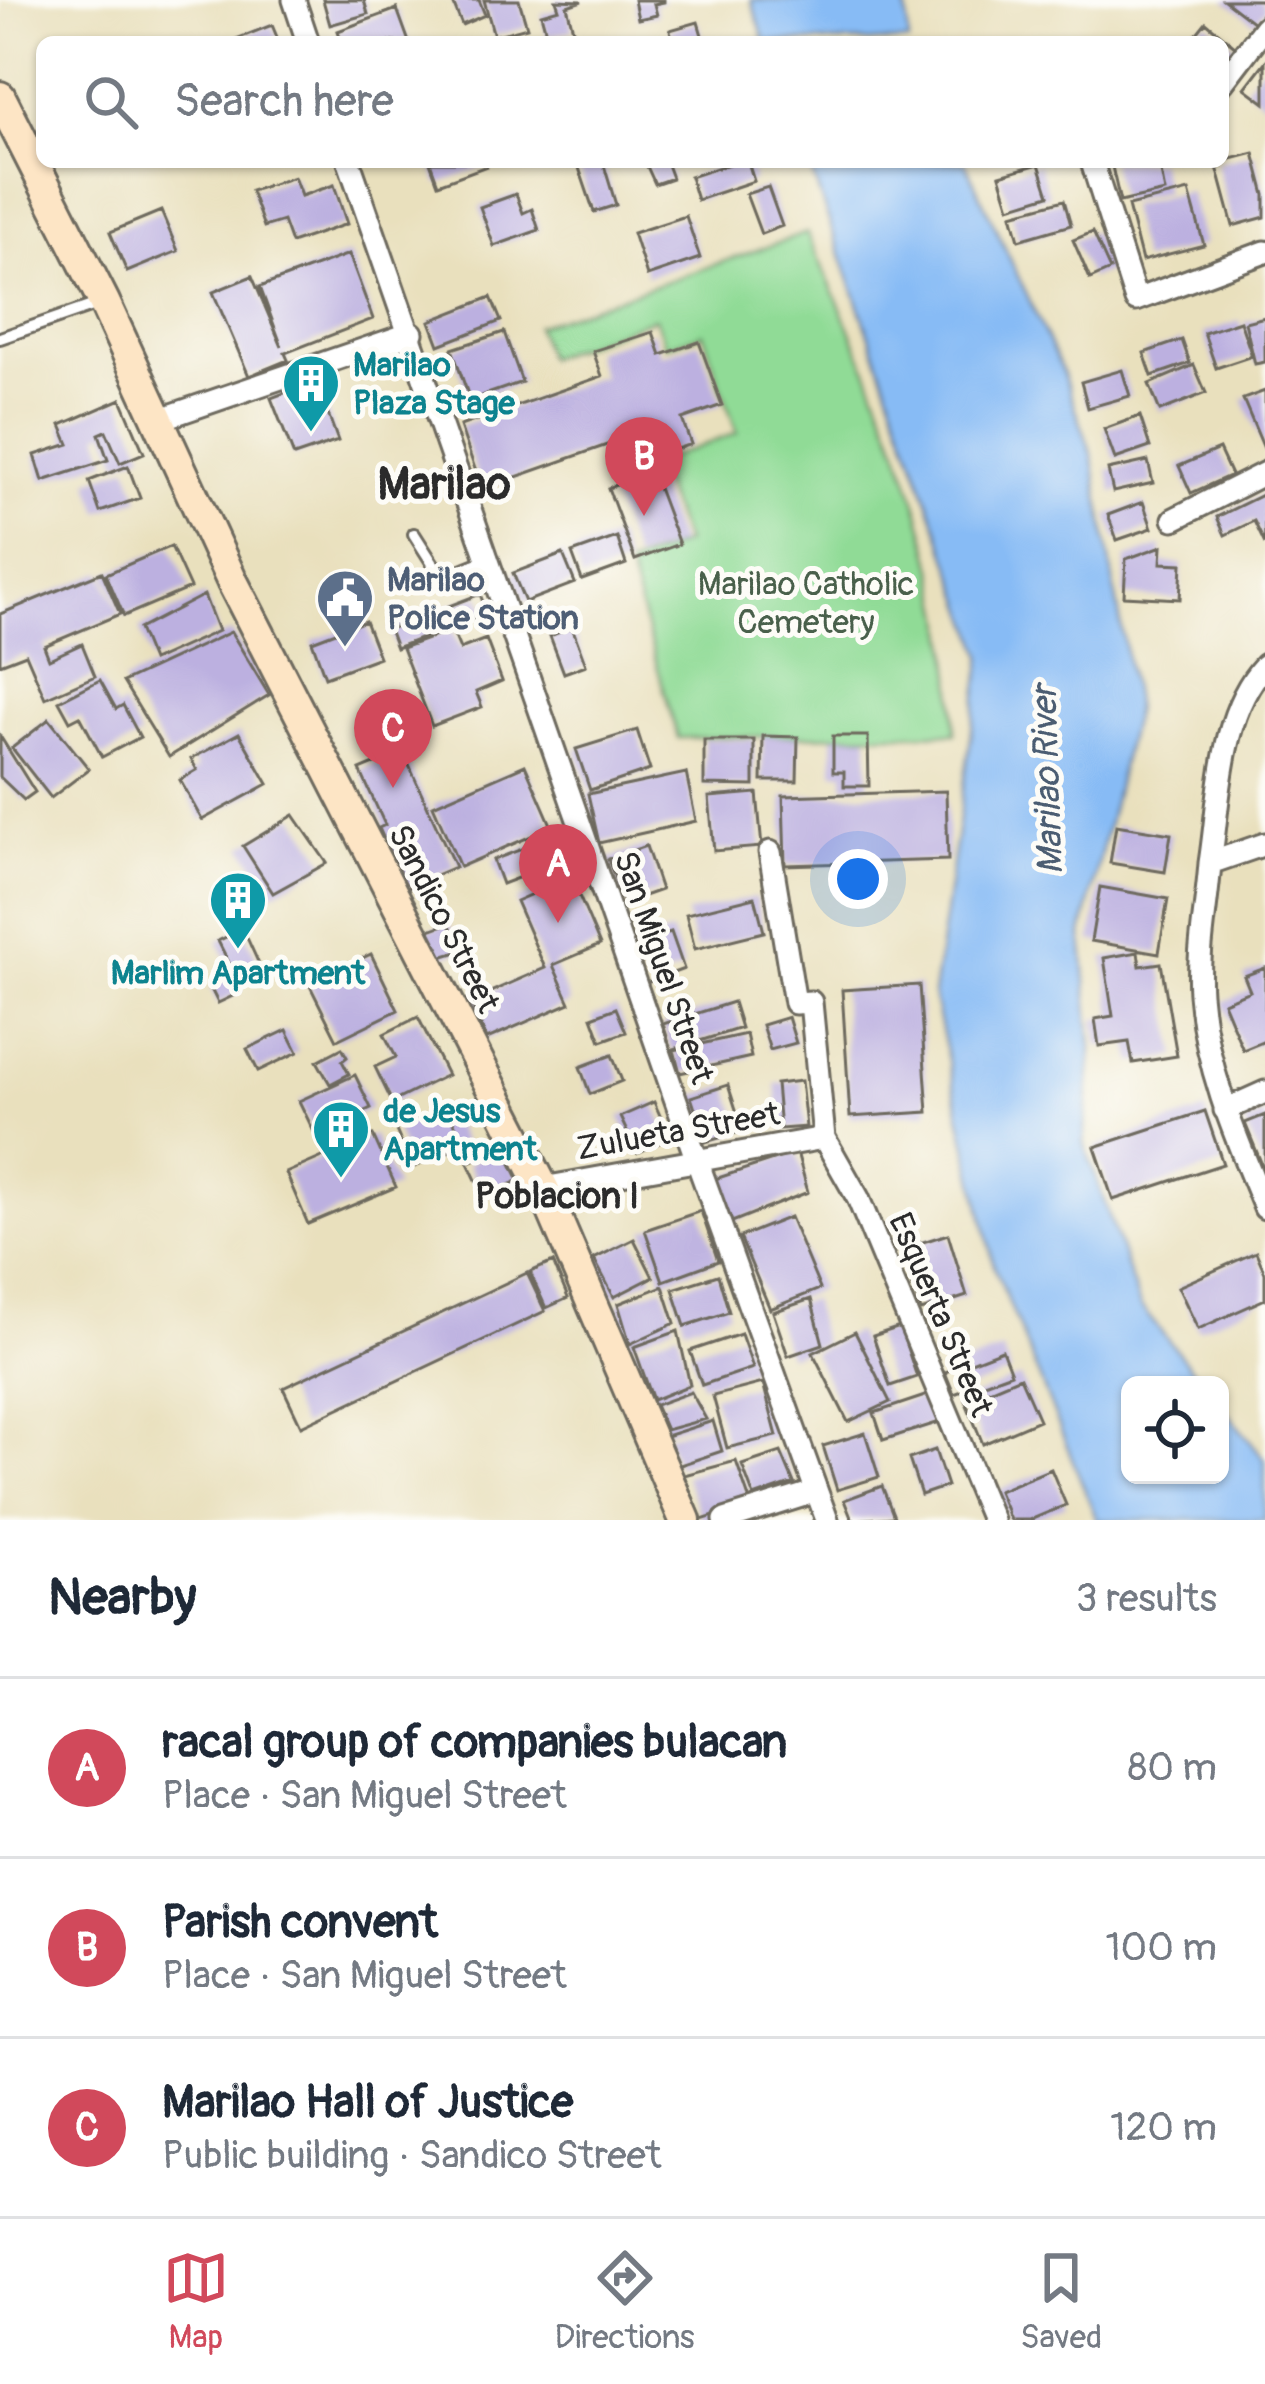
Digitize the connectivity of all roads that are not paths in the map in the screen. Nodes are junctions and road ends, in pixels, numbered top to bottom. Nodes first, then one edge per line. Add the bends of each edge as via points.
1 (294, 0) edge
2 (1265, 27) edge
3 (306, 36) edge
4 (1229, 74) edge
5 (0, 97) edge
6 (36, 168) edge
7 (36, 168) edge
8 (352, 168) edge
9 (1094, 168) edge
10 (1265, 252) edge
11 (104, 302) junction
12 (412, 333) junction
13 (0, 338) edge
14 (158, 420) junction
15 (1265, 472) edge
16 (1174, 519) dead end
17 (414, 534) dead end
18 (489, 559) junction
19 (1265, 665) edge
20 (1265, 844) edge
21 (770, 852) dead end
22 (1210, 863) junction
23 (1265, 1092) edge
24 (1225, 1110) junction
25 (824, 1138) junction
26 (696, 1158) junction
27 (543, 1188) junction
28 (1265, 1208) edge
29 (814, 1492) junction
30 (685, 1520) edge
31 (724, 1520) edge
32 (826, 1520) edge
33 (992, 1520) edge

1 - 3 street
2 - 4 street
5 - 7 main road, Sandico Street
6 - 11 main road, Sandico Street
8 - 12 street, San Miguel Street
9 - 10 street via 1136,301
11 - 13 lane
11 - 14 main road, Sandico Street
12 - 14 street
12 - 18 street, San Miguel Street
14 - 27 main road, Sandico Street via 232,583
15 - 16 street
17 - 18 lane via 442,578
18 - 26 street, San Miguel Street
19 - 22 street via 1233,721
20 - 22 street
21 - 25 street via 795,1003 811,1002
22 - 24 street via 1200,990
23 - 24 street
24 - 28 street
25 - 26 street, Zulueta Street
25 - 33 street, Esquerta Street via 858,1198
26 - 27 street, Zulueta Street
26 - 29 street, San Miguel Street
27 - 30 main road, Sandico Street
29 - 31 street
29 - 32 street, San Miguel Street

